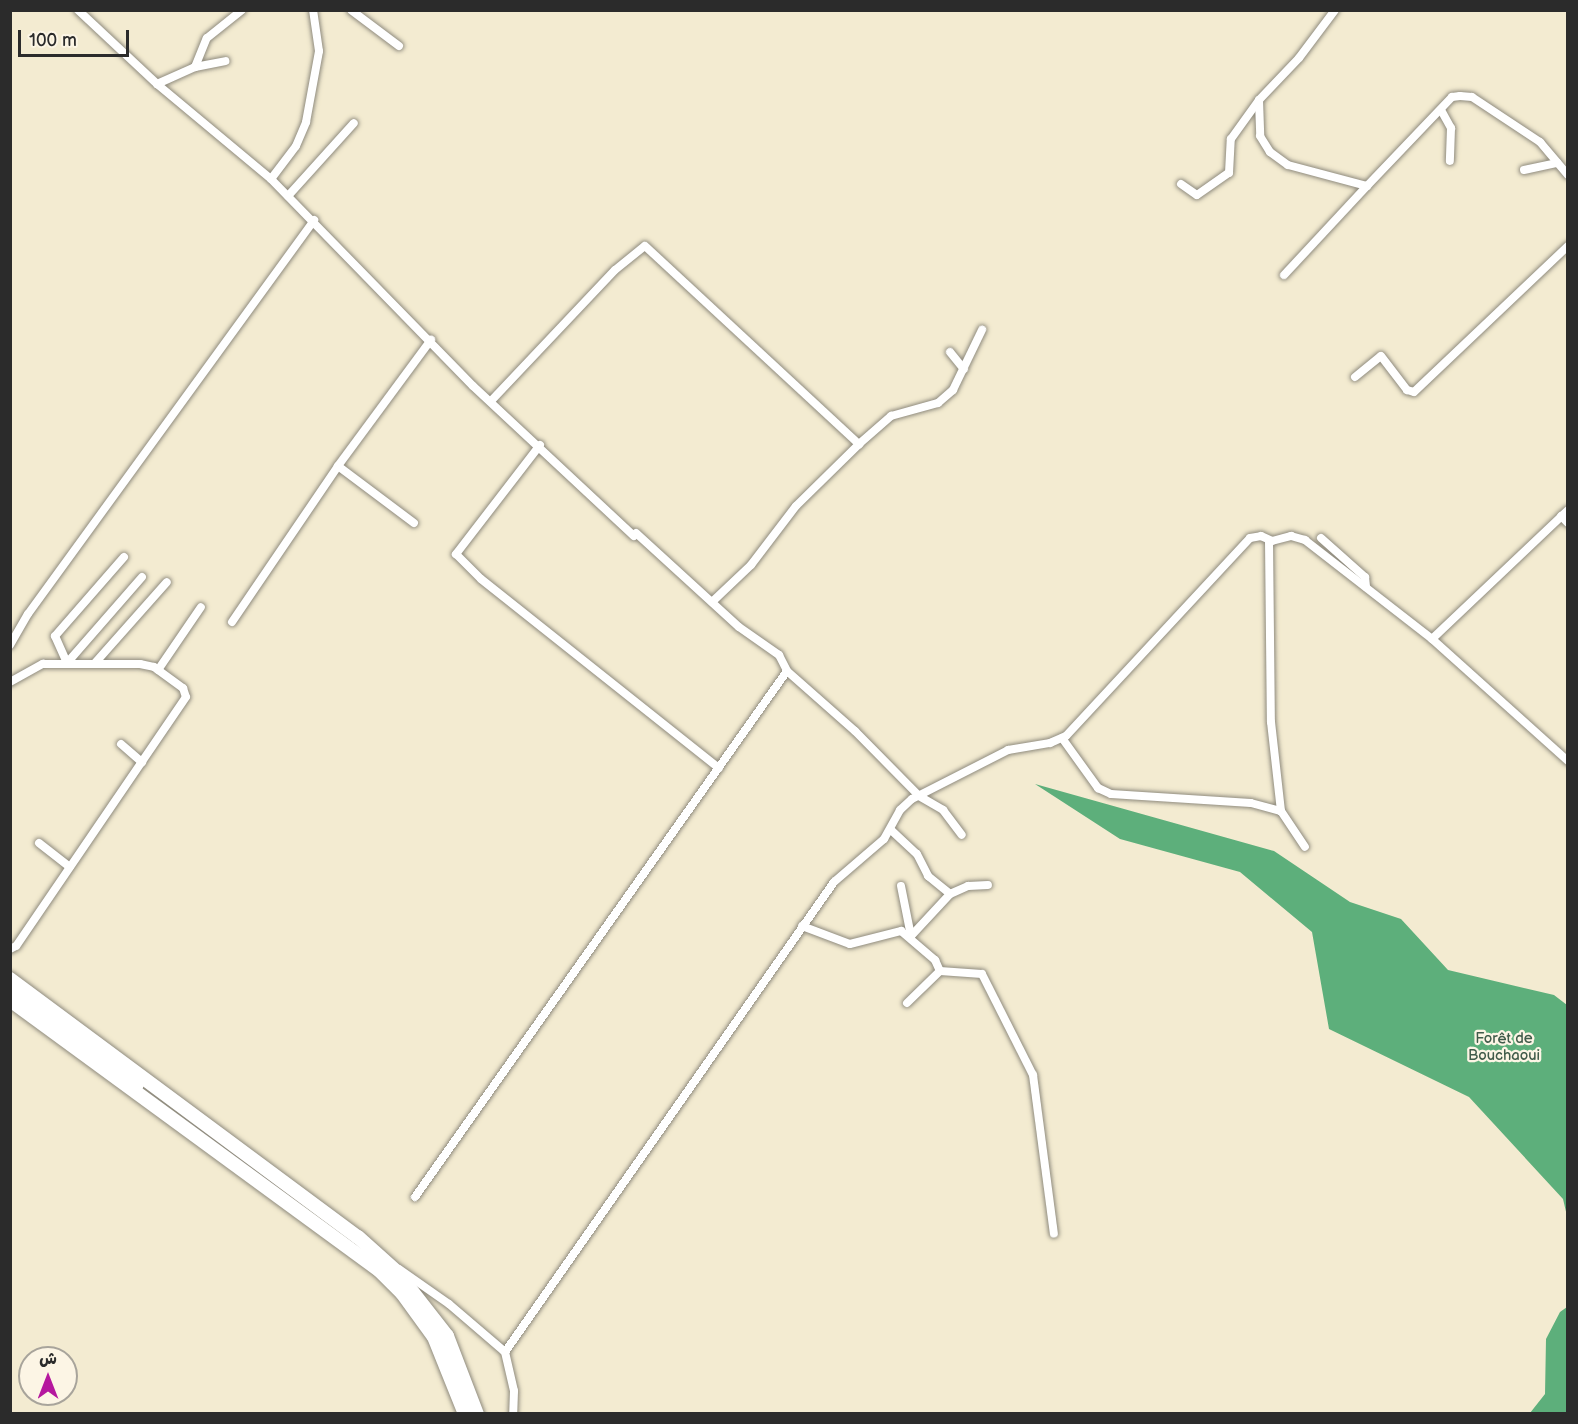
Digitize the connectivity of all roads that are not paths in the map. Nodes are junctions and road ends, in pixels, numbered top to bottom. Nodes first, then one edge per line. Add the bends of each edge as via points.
1 (78, 10) edge
2 (242, 10) edge
3 (313, 10) edge
4 (351, 10) edge
5 (1335, 10) edge
6 (399, 46) dead end
7 (225, 62) dead end
8 (195, 67) junction
9 (157, 84) junction
10 (1259, 100) junction
11 (1441, 110) junction
12 (354, 123) dead end
13 (1450, 161) dead end
14 (1557, 163) junction
15 (1524, 170) dead end
16 (1568, 175) edge
17 (271, 179) junction
18 (1181, 184) dead end
19 (1367, 186) junction
20 (288, 196) junction
21 (313, 220) junction
22 (1568, 246) edge
23 (1284, 275) dead end
24 (982, 330) dead end
25 (431, 340) junction
26 (950, 352) dead end
27 (964, 369) junction
28 (1355, 377) dead end
29 (491, 401) junction
30 (859, 444) junction
31 (540, 445) junction
32 (338, 466) junction
33 (1565, 516) edge
34 (414, 523) dead end
35 (1321, 538) dead end
36 (1269, 541) junction
37 (124, 557) dead end
38 (141, 577) dead end
39 (167, 582) dead end
40 (1366, 586) junction
41 (712, 602) junction
42 (201, 607) dead end
43 (232, 622) dead end
44 (1432, 639) junction
45 (10, 645) edge
46 (67, 663) junction
47 (95, 663) junction
48 (158, 670) junction
49 (787, 671) junction
50 (10, 681) edge
51 (1062, 738) junction
52 (121, 744) dead end
53 (1568, 761) edge
54 (142, 762) junction
55 (719, 768) junction
56 (919, 796) junction
57 (1281, 811) junction
58 (891, 830) junction
59 (963, 835) dead end
60 (39, 843) dead end
61 (1305, 847) dead end
62 (70, 867) junction
63 (988, 885) dead end
64 (901, 886) dead end
65 (950, 894) junction
66 (802, 926) junction
67 (911, 936) junction
68 (10, 949) edge
69 (940, 970) junction
70 (10, 979) edge
71 (10, 986) edge
72 (10, 992) edge
73 (10, 1000) edge
74 (907, 1003) dead end
75 (183, 1114) junction
76 (415, 1197) dead end
77 (1054, 1234) dead end
78 (374, 1251) junction
79 (505, 1352) junction
80 (465, 1413) edge
81 (477, 1413) edge
82 (513, 1413) edge

1 - 9 street
2 - 8 street via 207,38
3 - 17 street via 319,51 306,122 296,146
4 - 6 street
5 - 10 street via 1299,58
7 - 8 street
8 - 9 street
9 - 17 street
10 - 18 street via 1231,139 1228,172 1197,195
10 - 19 street via 1260,136 1270,152 1288,165
11 - 13 street via 1451,128
11 - 14 street via 1452,97 1472,97 1540,142
11 - 19 street
12 - 20 street
14 - 15 street
14 - 16 street
17 - 20 street
19 - 23 street
20 - 21 street
21 - 25 street
21 - 45 street via 28,614
22 - 28 street via 1414,392 1407,390 1381,356
24 - 27 street
25 - 29 street
25 - 32 street
26 - 27 street
27 - 30 street via 953,390 938,404 891,416
29 - 30 street via 615,270 645,246
29 - 31 street
30 - 41 street via 796,506 751,565
31 - 41 street
31 - 55 street via 456,554 481,579
32 - 34 street
32 - 43 street
33 - 44 street
35 - 40 street via 1365,577
36 - 40 street via 1301,538
36 - 51 street via 1257,536 1246,541
36 - 57 street via 1271,722
37 - 46 street via 55,636
38 - 46 street
39 - 47 street
40 - 44 street
41 - 49 street via 779,654
42 - 48 street
44 - 53 street
46 - 47 street
46 - 50 street via 43,664
47 - 48 street via 140,664
48 - 54 street via 183,688 186,697
49 - 55 street
49 - 56 street via 855,731
51 - 56 street via 1015,747
51 - 57 street via 1098,788 1111,794 1251,803
52 - 54 street
54 - 62 street
55 - 76 street
56 - 58 street via 900,810
56 - 59 street via 943,810
57 - 61 street
58 - 65 street via 917,854 928,876
58 - 66 street via 834,882
60 - 62 street
62 - 68 street via 16,946
63 - 65 street via 968,886
64 - 67 street
65 - 67 street
66 - 67 street via 850,944 893,932
66 - 79 street
67 - 69 street
69 - 74 street
69 - 77 street via 982,974 1029,1061
70 - 75 highway
71 - 75 main road via 173,1102
72 - 75 main road via 159,1101
73 - 75 highway
75 - 78 highway
75 - 80 highway via 402,1293 441,1349
78 - 79 street via 449,1304
78 - 81 highway via 417,1293 447,1336
79 - 82 street via 514,1391

